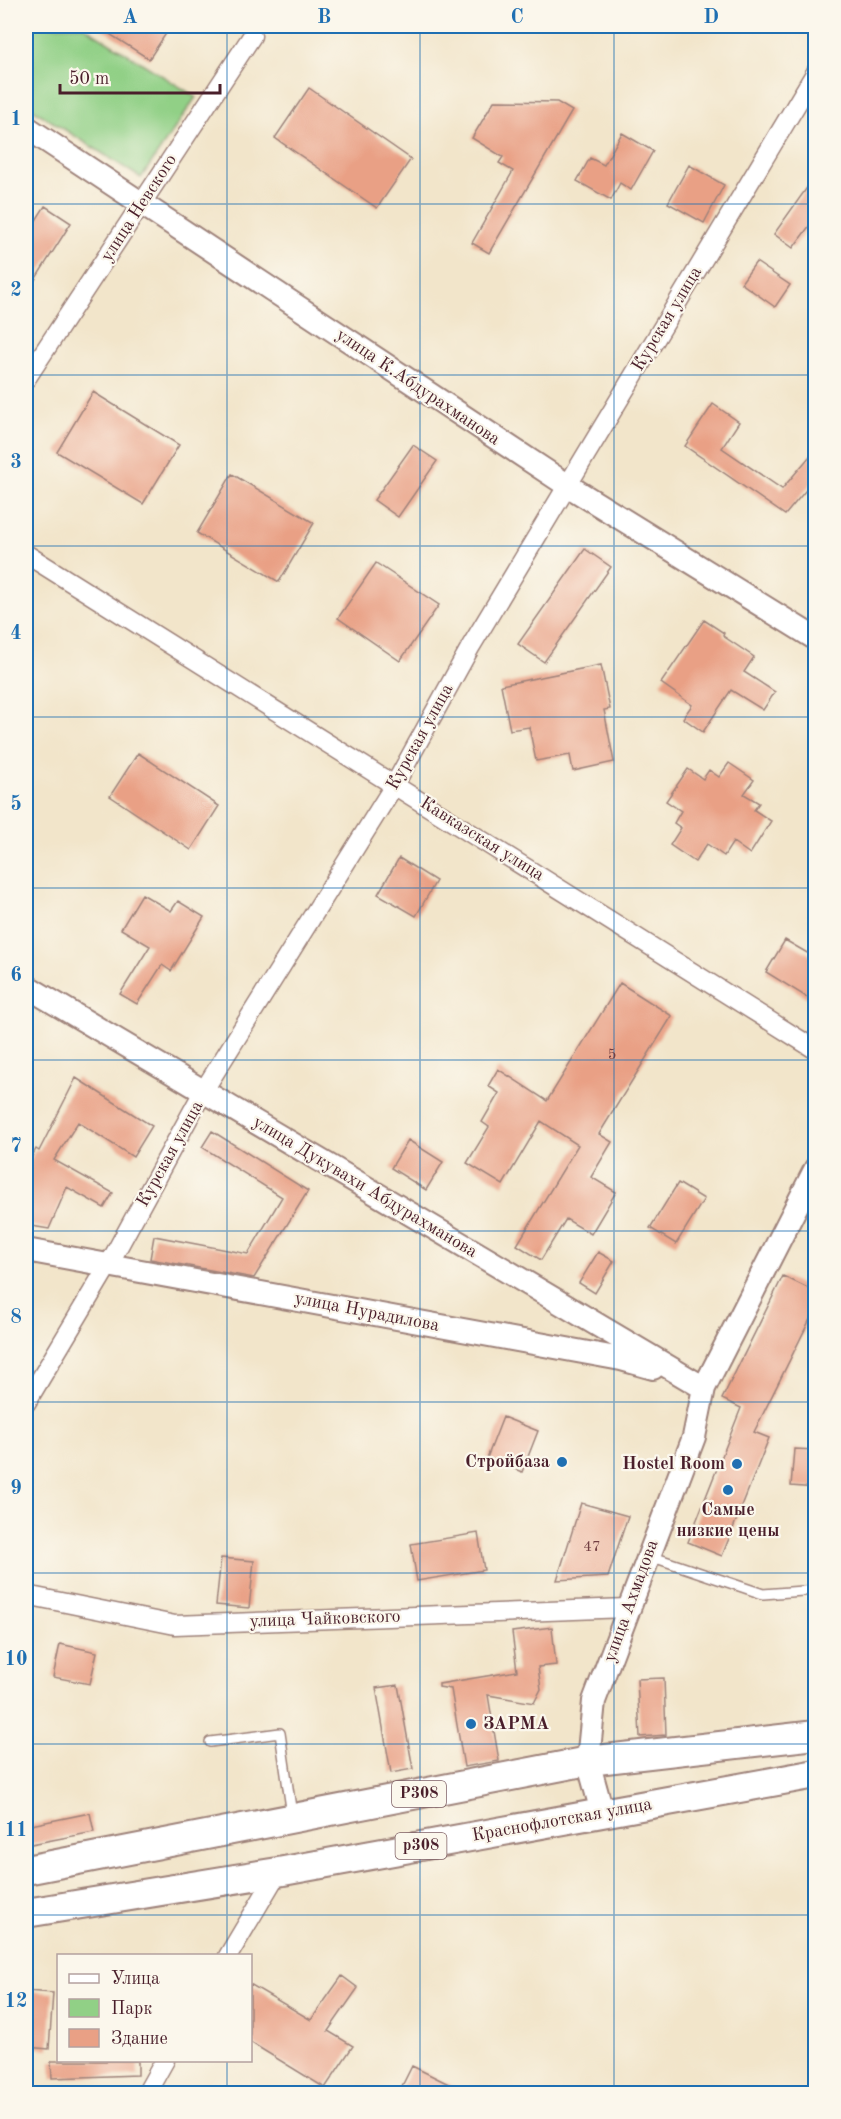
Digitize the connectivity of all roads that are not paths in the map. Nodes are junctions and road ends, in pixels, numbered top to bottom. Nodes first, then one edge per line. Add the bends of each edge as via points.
1 (252, 36) dead end
2 (816, 72) edge
3 (26, 127) edge
4 (142, 204) junction
5 (26, 379) edge
6 (567, 485) junction
7 (26, 554) edge
8 (816, 639) edge
9 (395, 783) junction
10 (26, 986) edge
11 (816, 1050) edge
12 (204, 1090) junction
13 (816, 1168) edge
14 (26, 1250) edge
15 (109, 1264) junction
16 (705, 1388) junction
17 (26, 1403) edge
18 (648, 1555) junction
19 (816, 1590) edge
20 (26, 1595) edge
21 (627, 1608) junction
22 (816, 1735) edge
23 (210, 1742) dead end
24 (588, 1761) junction
25 (816, 1774) edge
26 (602, 1812) junction
27 (292, 1819) junction
28 (26, 1870) edge
29 (278, 1872) junction
30 (26, 1913) edge
31 (229, 1954) edge
32 (164, 2062) edge
33 (146, 2094) edge

1 - 4 street, улица Невского
2 - 6 street, Курская улица
3 - 4 street, улица К.Абдурахманова
4 - 5 street, улица Невского
4 - 6 street, улица К.Абдурахманова
6 - 8 street, улица К.Абдурахманова
6 - 9 street, Курская улица
7 - 9 street, Кавказская улица
9 - 11 street, Кавказская улица
9 - 12 street, Курская улица
10 - 12 street, улица Дукувахи Абдурахманова
12 - 15 street, Курская улица
12 - 16 street, улица Дукувахи Абдурахманова
13 - 16 street, улица Ахмадова
14 - 15 street, улица Нурадилова
15 - 16 street, улица Нурадилова via 621,1359
15 - 17 street, Курская улица
16 - 18 street, улица Ахмадова via 694,1437
18 - 19 lane via 764,1594
18 - 21 street, улица Ахмадова
20 - 21 street, улица Чайковского via 175,1625
21 - 24 street, улица Ахмадова via 594,1701
22 - 24 main road, P308
23 - 27 lane via 280,1733
24 - 26 street, улица Ахмадова
24 - 27 main road, P308
25 - 26 main road, Краснофлотская улица / p308
26 - 29 main road, Краснофлотская улица / p308
27 - 28 main road, P308
29 - 30 main road, Краснофлотская улица / p308
29 - 31 street
32 - 33 street

